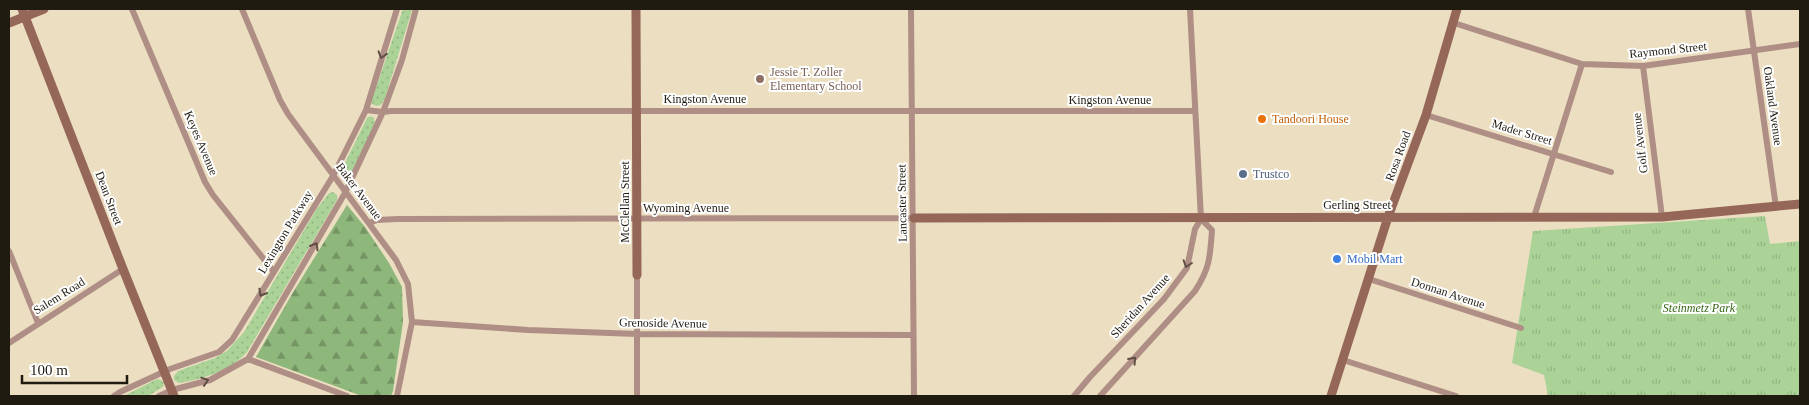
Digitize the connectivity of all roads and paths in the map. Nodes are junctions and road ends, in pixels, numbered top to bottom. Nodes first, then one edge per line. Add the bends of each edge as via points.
1 (44, 9) edge
2 (132, 9) edge
3 (242, 9) edge
4 (397, 9) edge
5 (416, 9) edge
6 (636, 9) edge
7 (911, 9) edge
8 (1190, 9) edge
9 (1457, 9) edge
10 (1748, 9) edge
11 (23, 13) edge
12 (9, 23) edge
13 (1454, 23) junction
14 (1800, 44) edge
15 (1753, 51) junction
16 (1582, 64) junction
17 (1643, 66) junction
18 (366, 110) junction
19 (637, 110) junction
20 (911, 110) junction
21 (1194, 111) junction
22 (383, 112) junction
23 (1426, 114) junction
24 (1555, 153) junction
25 (1611, 172) dead end
26 (333, 176) junction
27 (346, 193) junction
28 (1800, 204) edge
29 (1776, 207) junction
30 (1388, 217) junction
31 (1534, 217) junction
32 (1662, 217) junction
33 (914, 218) junction
34 (638, 219) junction
35 (1202, 219) junction
36 (369, 223) junction
37 (9, 251) edge
38 (123, 269) junction
39 (274, 272) junction
40 (637, 275) joint
41 (1369, 279) junction
42 (412, 322) junction
43 (38, 323) junction
44 (1521, 328) dead end
45 (637, 334) junction
46 (913, 335) junction
47 (9, 343) edge
48 (248, 359) junction
49 (1343, 360) junction
50 (164, 371) junction
51 (173, 393) edge
52 (400, 395) edge
53 (114, 396) edge
54 (159, 396) edge
55 (347, 396) edge
56 (637, 396) edge
57 (914, 396) edge
58 (1074, 396) edge
59 (1100, 396) edge
60 (1331, 396) edge
61 (1456, 396) edge

1 - 11 street
2 - 39 street, Keyes Avenue via 205,182
3 - 26 street, Baker Avenue via 280,100
4 -> 18 street, Lexington Parkway
5 - 22 street
6 - 19 street, McClellan Street
7 - 20 street, Lancaster Street
8 - 21 street, Sheridan Avenue
9 - 13 street, Rosa Road
10 - 15 street, Oakland Avenue
11 - 12 street
11 - 38 street, Dean Street
13 - 16 street, Raymond Street
13 - 23 street, Rosa Road
14 - 15 street, Raymond Street
15 - 17 street, Raymond Street
15 - 29 street, Oakland Avenue
16 - 17 street, Raymond Street
16 - 24 street
17 - 32 street, Golf Avenue
18 - 22 street, Kingston Avenue
18 - 26 street, Lexington Parkway
19 - 20 street, Kingston Avenue
19 - 22 street, Kingston Avenue
19 - 34 street, McClellan Street
20 - 21 street, Kingston Avenue
20 - 33 street, Lancaster Street
21 - 35 street, Sheridan Avenue
22 - 27 street
23 - 24 street, Mader Street
23 - 30 street, Rosa Road
24 - 25 street, Mader Street
24 - 31 street
26 - 27 street, Baker Avenue
26 - 39 street, Lexington Parkway
27 - 36 street, Baker Avenue
48 -> 27 street
28 - 29 street, Gerling Street
29 - 32 street, Gerling Street
30 - 31 street, Gerling Street
30 - 35 street, Gerling Street
30 - 41 street, Rosa Road
31 - 32 street, Gerling Street
33 - 34 street, Wyoming Avenue
33 - 35 street, Gerling Street
33 - 46 street, Lancaster Street
34 - 36 street, Wyoming Avenue via 398,219
34 - 40 street, McClellan Street
35 -> 58 street, Sheridan Avenue via 1195,229 1188,268
59 -> 35 street, Sheridan Avenue via 1195,291 1206,273 1212,230
36 - 42 street, Baker Avenue via 396,260 408,284
37 - 43 street
38 - 43 street, Salem Road
38 - 50 street, Dean Street
39 -> 50 street, Lexington Parkway via 242,327 219,352
40 - 45 street, McClellan Street
41 - 44 street, Donnan Avenue
41 - 49 street, Rosa Road
42 - 45 street, Grenoside Avenue
42 - 52 street, Baker Avenue
43 - 47 street, Salem Road
45 - 46 street, Grenoside Avenue
45 - 56 street, McClellan Street
46 - 57 street, Lancaster Street
51 -> 48 street via 210,380
48 - 55 street
49 - 60 street, Rosa Road
49 - 61 street
50 - 51 street, Dean Street
50 - 53 street, Lexington Parkway
51 - 54 street

